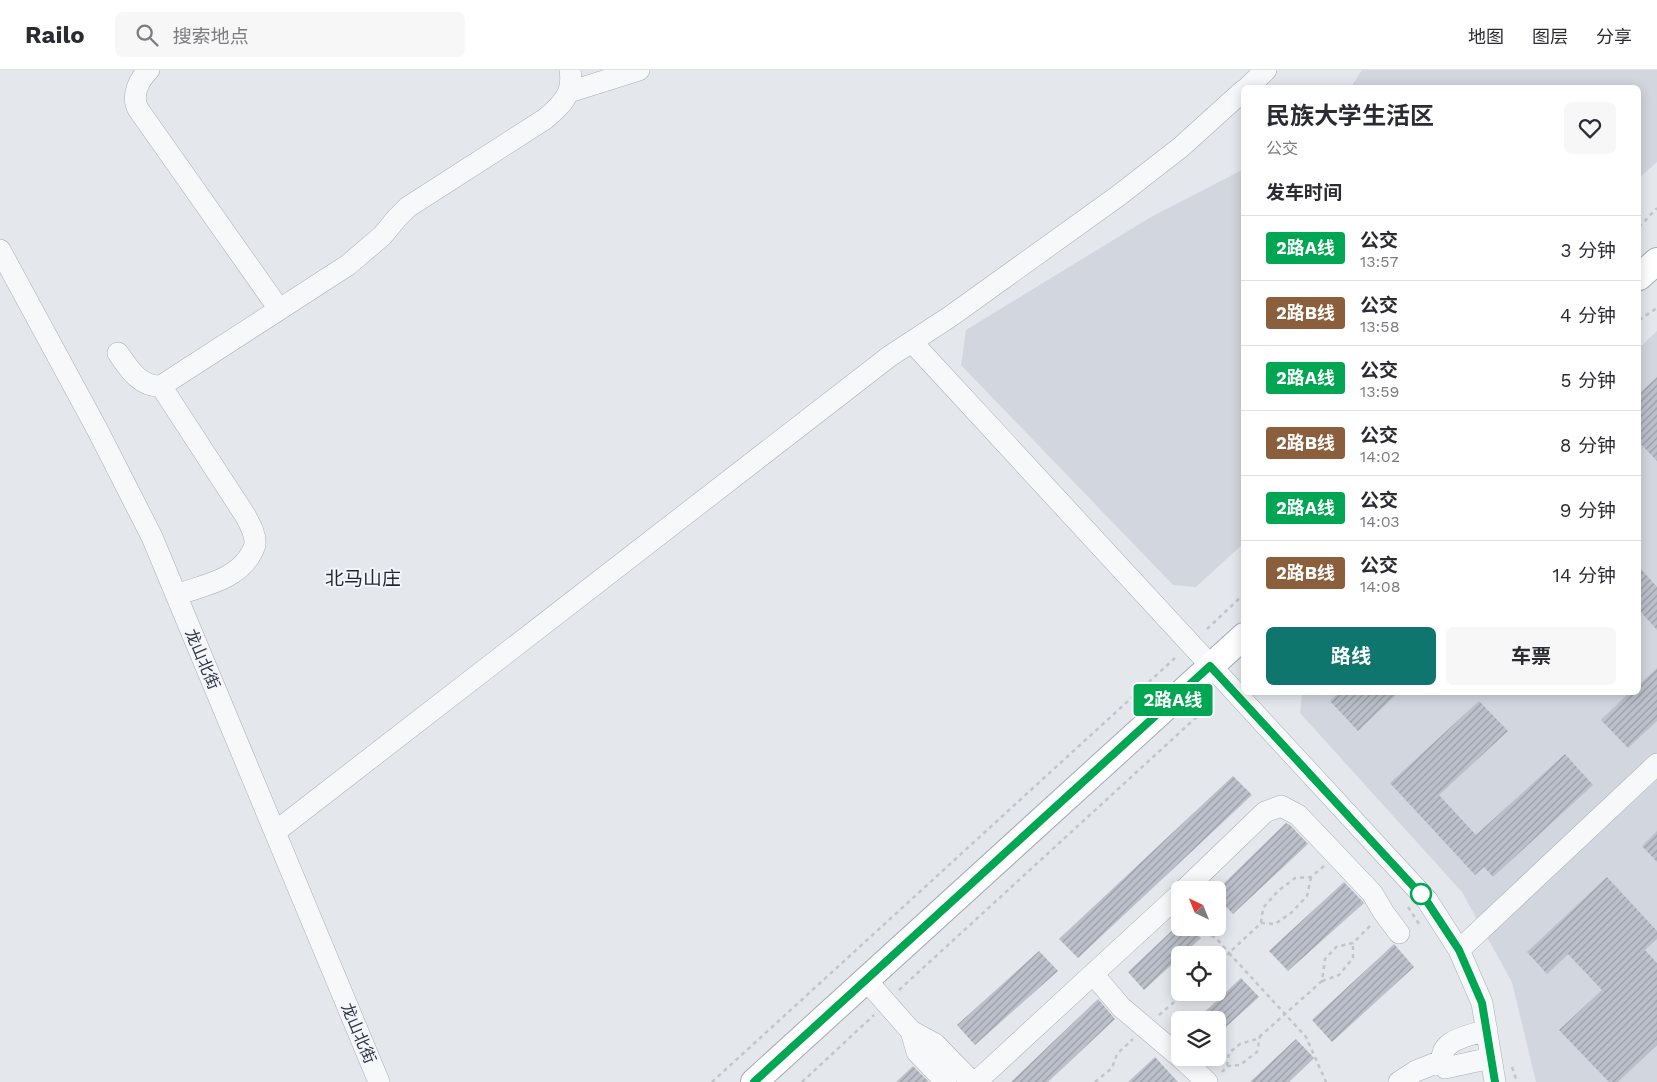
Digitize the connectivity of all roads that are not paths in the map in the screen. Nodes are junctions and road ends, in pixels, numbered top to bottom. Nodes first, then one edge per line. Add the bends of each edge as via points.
1 (148, 70) edge
2 (570, 70) edge
3 (639, 70) edge
4 (1266, 70) edge
5 (1250, 85) edge
6 (569, 92) junction
7 (1241, 93) edge
8 (0, 250) edge
9 (1657, 261) edge
10 (1641, 275) edge
11 (279, 309) junction
12 (912, 342) junction
13 (118, 353) dead end
14 (161, 386) junction
15 (176, 595) junction
16 (1241, 639) edge
17 (1210, 666) junction
18 (1657, 764) edge
19 (275, 832) junction
20 (1193, 881) edge
21 (1171, 902) edge
22 (1399, 933) dead end
23 (1459, 950) junction
24 (1093, 974) junction
25 (866, 980) junction
26 (1487, 1030) junction
27 (911, 1031) junction
28 (1171, 1049) edge
29 (1491, 1058) junction
30 (1193, 1066) edge
31 (1446, 1070) edge
32 (1212, 1079) edge
33 (379, 1082) edge
34 (754, 1082) edge
35 (946, 1082) edge
36 (974, 1082) edge
37 (1399, 1082) edge
38 (1495, 1082) edge

1 - 11 street via 136,92 138,109
2 - 6 street
3 - 6 street
4 - 5 street
6 - 11 street via 545,119 408,207 361,255
7 - 12 street via 1181,147 1118,196
8 - 15 street, 龙山北街 via 97,429 152,537
9 - 10 main road
11 - 14 street
12 - 17 street
12 - 19 street
13 - 14 street via 139,379 151,386
14 - 15 street via 246,515 255,545 248,559 230,576
15 - 19 street, 龙山北街
16 - 17 main road
17 - 23 street via 1426,900
17 - 25 main road
18 - 23 street
19 - 33 street, 龙山北街
20 - 22 street via 1265,812 1281,806 1298,815 1372,893
21 - 24 street
23 - 26 street via 1482,1003
24 - 28 street via 1121,1007
24 - 36 street
25 - 27 street
25 - 34 main road
26 - 29 street
26 - 31 street via 1453,1040 1444,1048
27 - 35 street via 917,1052
27 - 36 street via 936,1044
29 - 31 street
29 - 38 street
30 - 32 street
31 - 37 street via 1416,1071

